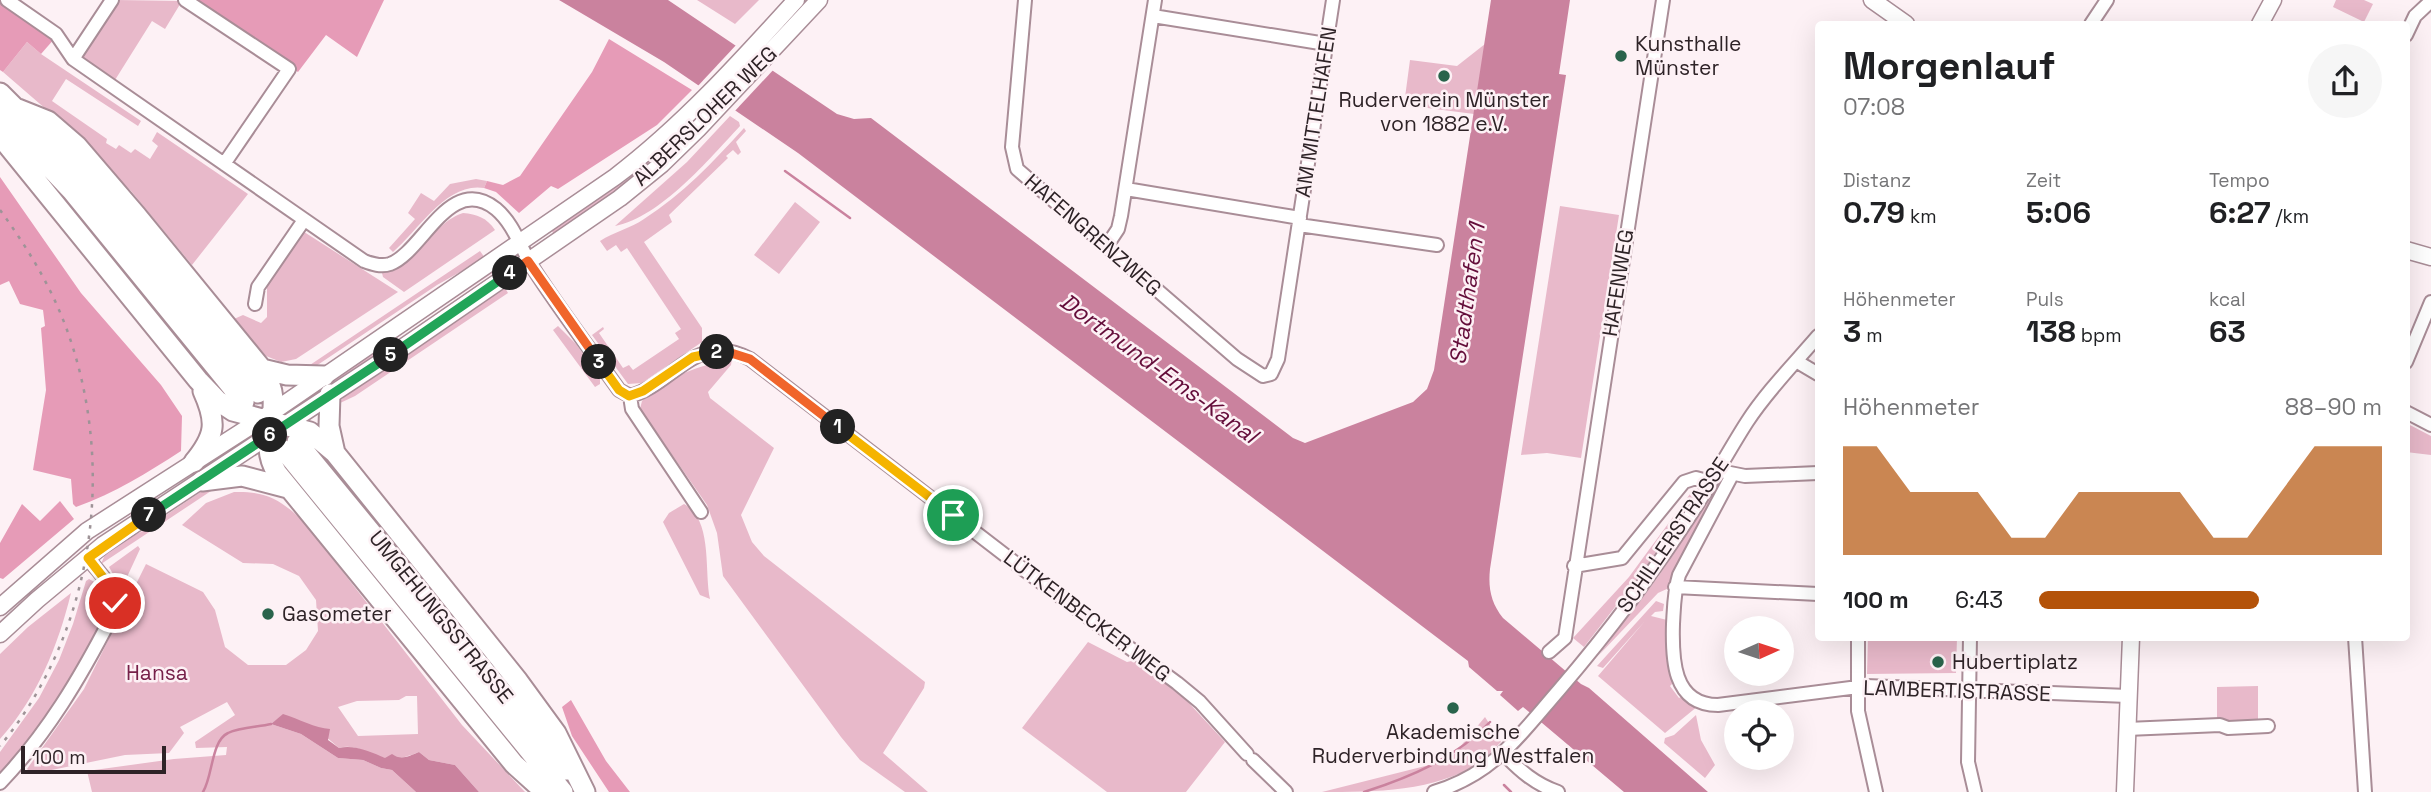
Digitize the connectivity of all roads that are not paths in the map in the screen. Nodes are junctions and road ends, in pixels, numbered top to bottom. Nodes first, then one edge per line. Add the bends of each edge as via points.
1 (7, 0) edge
2 (112, 0) edge
3 (185, 0) edge
4 (796, 0) edge
5 (819, 0) edge
6 (1025, 0) edge
7 (1155, 0) edge
8 (1333, 0) edge
9 (1663, 0) edge
10 (1872, 0) edge
11 (2107, 0) edge
12 (2273, 0) edge
13 (2431, 1) edge
14 (1153, 16) junction
15 (1902, 21) edge
16 (2097, 21) edge
17 (2262, 21) edge
18 (2410, 27) edge
19 (1326, 44) junction
20 (73, 59) junction
21 (0, 93) edge
22 (9, 112) edge
23 (0, 136) edge
24 (224, 164) junction
25 (1126, 189) junction
26 (304, 220) junction
27 (1300, 221) junction
28 (519, 242) junction
29 (1437, 245) dead end
30 (1106, 247) junction
31 (2410, 251) edge
32 (2431, 257) edge
33 (528, 261) junction
34 (2431, 302) edge
35 (255, 304) dead end
36 (1815, 339) edge
37 (2410, 352) edge
38 (1796, 361) junction
39 (262, 369) junction
40 (1815, 372) edge
41 (1270, 374) joint
42 (198, 380) junction
43 (327, 385) junction
44 (629, 396) junction
45 (251, 397) dead end
46 (2410, 414) edge
47 (271, 423) junction
48 (2431, 425) edge
49 (335, 453) junction
50 (194, 462) junction
51 (1719, 468) junction
52 (1815, 474) edge
53 (1732, 475) junction
54 (202, 481) junction
55 (1711, 482) junction
56 (288, 488) junction
57 (701, 512) dead end
58 (88, 558) junction
59 (1574, 566) junction
60 (1675, 587) junction
61 (1815, 594) edge
62 (0, 607) edge
63 (0, 634) edge
64 (1858, 641) edge
65 (1970, 641) edge
66 (2132, 641) edge
67 (2355, 641) edge
68 (1549, 652) dead end
69 (1857, 687) junction
70 (1970, 690) junction
71 (2128, 696) junction
72 (1702, 702) joint
73 (2269, 726) dead end
74 (2127, 729) junction
75 (1503, 753) junction
76 (0, 783) edge
77 (2122, 791) edge
78 (545, 792) edge
79 (562, 792) edge
80 (585, 792) edge
81 (1286, 792) edge
82 (1434, 792) edge
83 (1558, 792) edge
84 (1876, 792) edge
85 (1975, 792) edge
86 (2365, 792) edge

1 - 20 street via 55,34
2 - 20 street
3 - 24 street via 289,69
4 - 28 main road, ALBERSLOHER WEG via 656,146
5 - 33 main road, ALBERSLOHER WEG via 662,163
6 - 30 street, HAFENGRENZWEG via 1014,160 1017,169
7 - 14 street
8 - 19 street, AM MITTELHAFEN
9 - 59 street, HAFENWEG
10 - 15 main road
11 - 16 street
12 - 17 main road
13 - 18 street
14 - 19 street
14 - 25 street
19 - 27 street, AM MITTELHAFEN
20 - 24 street
21 - 22 highway
22 - 39 highway via 48,121 77,146
22 - 45 highway via 95,194
23 - 42 highway
24 - 26 street
25 - 27 street
25 - 30 street via 1118,229
26 - 28 street via 377,265 392,264 461,201 495,208
26 - 35 street via 258,287
27 - 29 street, AM MITTELHAFEN
27 - 41 street, AM MITTELHAFEN via 1278,359
28 - 33 street
28 - 43 main road, ALBERSLOHER WEG
30 - 41 street, HAFENGRENZWEG via 1237,359 1263,376
31 - 32 main road
33 - 43 main road, ALBERSLOHER WEG via 402,348
33 - 44 street via 619,390
34 - 37 street
36 - 38 street, SCHILLERSTRASSE
38 - 40 street
38 - 51 street, SCHILLERSTRASSE via 1747,421
39 - 43 highway
39 - 47 highway via 273,389
42 - 47 highway via 228,408
42 - 50 highway via 213,425 208,443
43 - 47 main road, ALBERSLOHER WEG
43 - 49 highway
44 - 57 street via 632,409
44 - 81 street, LÜTKENBECKER WEG via 693,357 728,352 750,359 1177,683
46 - 48 street
47 - 49 highway via 310,432
47 - 50 main road, ALBERSLOHER WEG
47 - 54 main road, ALBERSLOHER WEG
47 - 56 highway via 271,461
49 - 80 highway via 519,681 556,733
50 - 62 main road, ALBERSLOHER WEG via 87,531
51 - 53 street
51 - 55 street, SCHILLERSTRASSE
52 - 53 street
53 - 60 street, SCHILLERSTRASSE
54 - 56 highway via 242,475
54 - 58 main road, ALBERSLOHER WEG
55 - 59 street via 1696,478 1684,482 1622,558
55 - 75 street, SCHILLERSTRASSE via 1653,572 1581,665
56 - 78 highway via 514,764
58 - 63 main road, ALBERSLOHER WEG
58 - 76 street via 113,594 111,618 62,708
59 - 68 street, HAFENWEG via 1564,638
60 - 61 street
60 - 72 street, SCHILLERSTRASSE via 1674,669 1688,691
64 - 69 street
65 - 70 street
66 - 71 main road
67 - 86 street
69 - 70 street, LAMBERTISTRASSE
69 - 72 street, LAMBERTISTRASSE via 1718,705
69 - 84 street
70 - 71 street, LAMBERTISTRASSE
70 - 85 street via 1968,762
71 - 74 main road
73 - 74 street
74 - 77 main road
75 - 82 street via 1476,775
75 - 83 street via 1528,777
79 - 80 highway, UMGEHUNGSSTRASSE via 291,446

